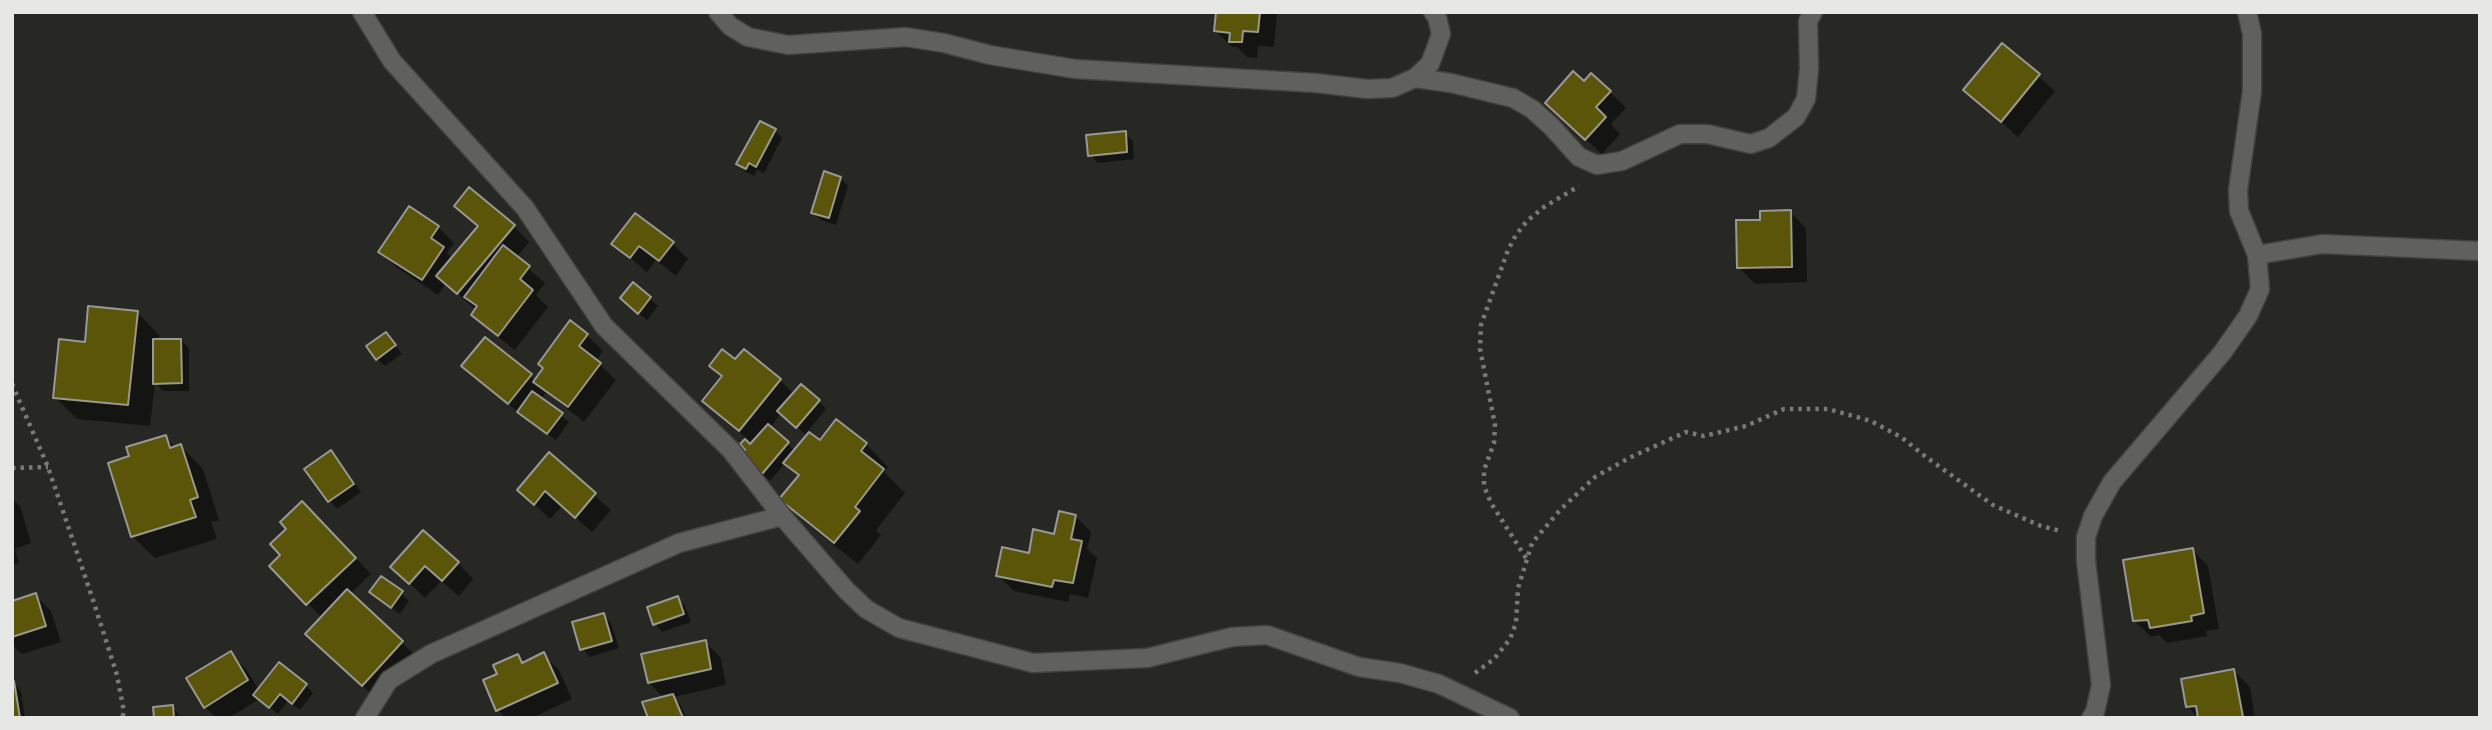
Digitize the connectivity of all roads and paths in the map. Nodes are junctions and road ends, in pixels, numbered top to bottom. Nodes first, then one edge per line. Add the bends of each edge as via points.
1 (362, 12) edge
2 (718, 12) edge
3 (1433, 12) edge
4 (1813, 12) edge
5 (2247, 12) edge
6 (1415, 78) junction
7 (1597, 165) junction
8 (2480, 251) edge
9 (2257, 255) junction
10 (12, 384) edge
11 (48, 467) junction
12 (12, 468) edge
13 (782, 516) junction
14 (2086, 537) junction
15 (1527, 559) junction
16 (1451, 690) junction
17 (122, 718) edge
18 (365, 718) edge
19 (1510, 718) edge
20 (2091, 718) edge

1 - 13 street via 393,61 525,208 604,326 731,450
2 - 6 street via 748,37 788,45 906,37 1075,69 1367,89 1392,88
3 - 6 street via 1441,34 1430,64
4 - 7 street via 1808,21 1806,99 1796,117 1769,138 1751,144 1707,134 1680,134 1622,161
5 - 9 street via 2252,34 2252,91 2238,190 2239,211
6 - 7 street via 1513,98 1532,109 1579,157
7 - 15 path via 1587,180 1544,207 1516,235 1481,325 1480,349 1495,425 1484,486
8 - 9 street via 2322,244
9 - 14 street via 2260,289 2248,316 2112,482
10 - 11 path
11 - 12 path
11 - 17 path via 117,675
13 - 16 street via 866,610 899,628 1033,663 1147,657 1233,637 1267,635 1359,667 1400,673
13 - 18 street via 679,543 431,654 389,680
14 - 15 path via 2041,526 1993,505 1902,437 1871,421 1828,410 1784,410 1704,436 1686,432 1595,477 1532,543
14 - 20 street via 2101,685
15 - 16 path via 1510,639 1494,659
16 - 19 street

